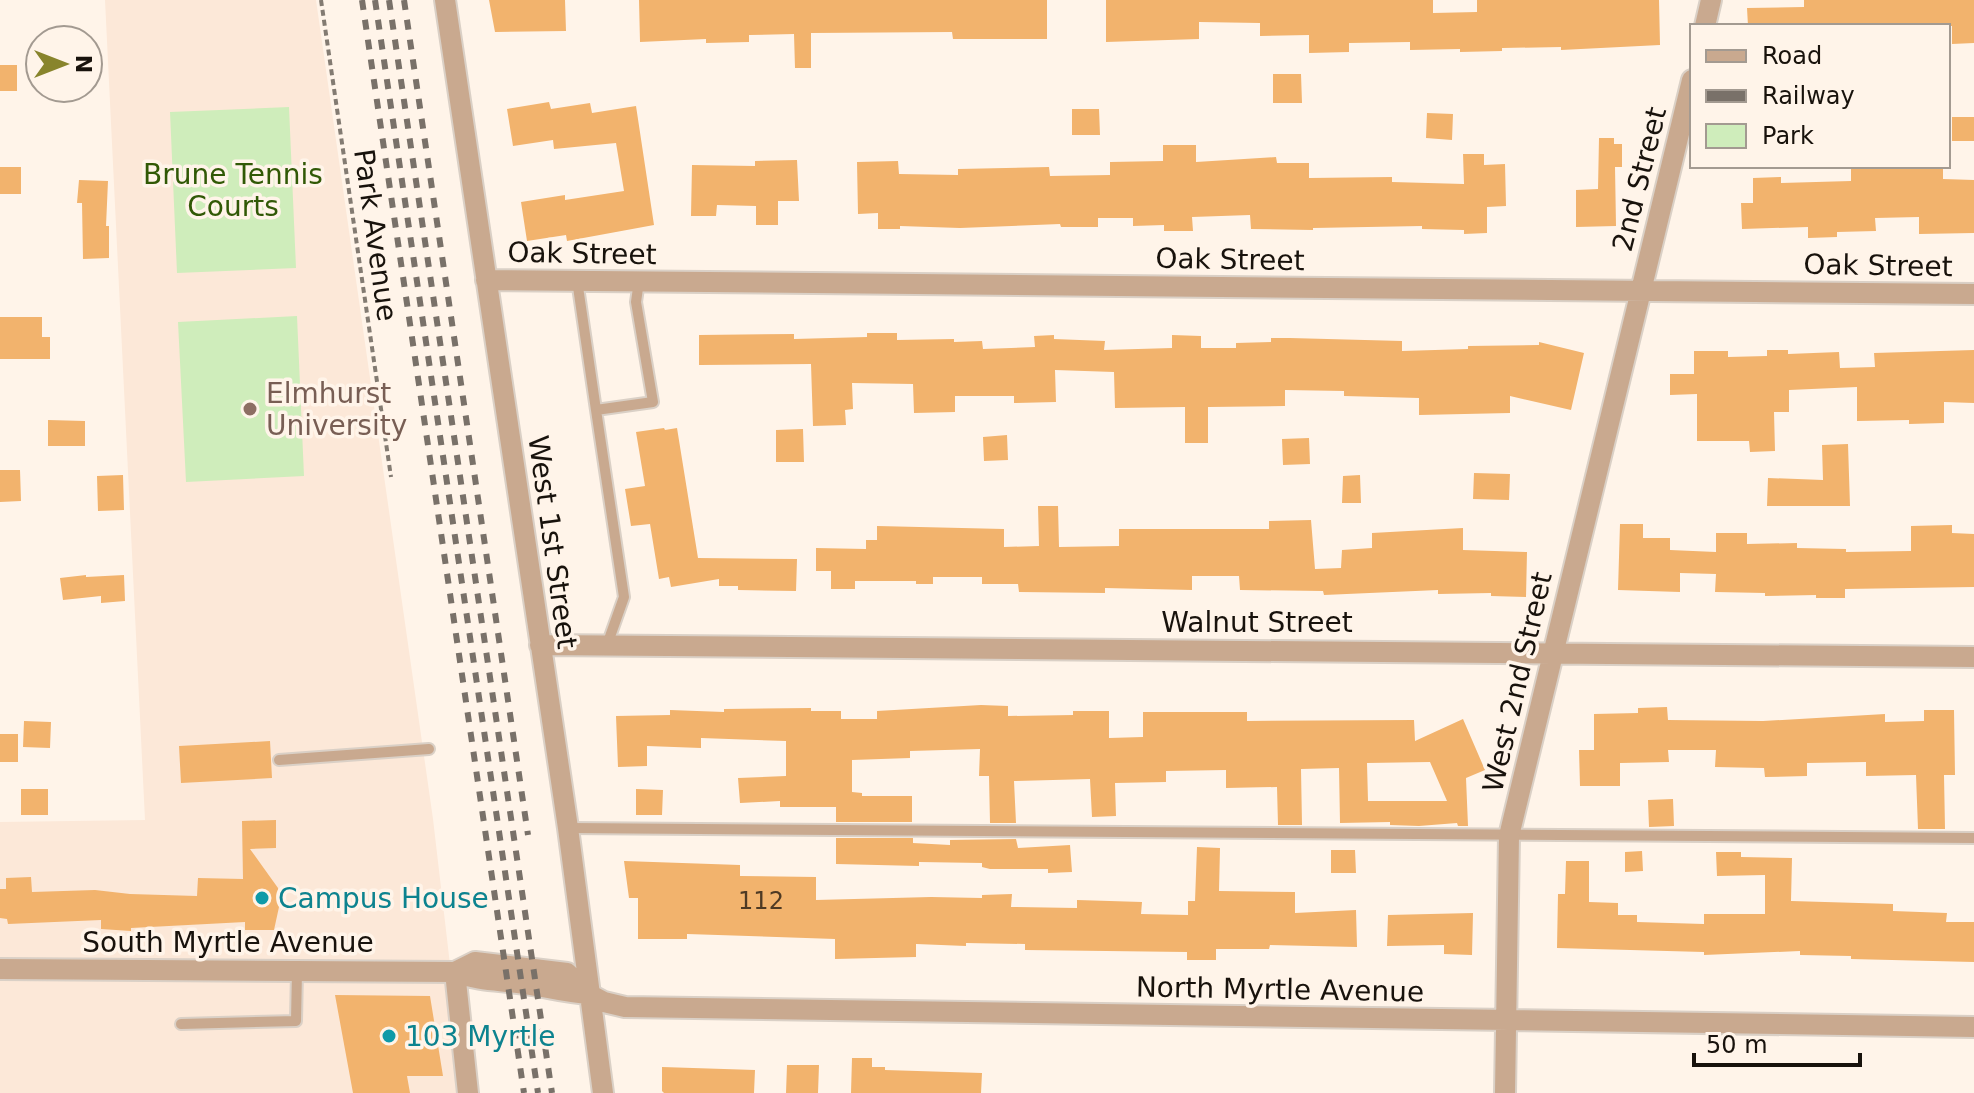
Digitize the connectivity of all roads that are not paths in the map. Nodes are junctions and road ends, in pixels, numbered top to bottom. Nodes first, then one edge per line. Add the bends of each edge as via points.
1 (445, 0) edge
2 (1711, 0) edge
3 (1705, 24) edge
4 (1690, 88) edge
5 (486, 280) junction
6 (577, 280) junction
7 (639, 281) junction
8 (1641, 291) junction
9 (1974, 294) edge
10 (596, 410) junction
11 (540, 645) junction
12 (607, 645) junction
13 (1552, 652) junction
14 (1974, 657) edge
15 (429, 749) dead end
16 (279, 760) dead end
17 (568, 828) junction
18 (1509, 836) junction
19 (1974, 838) edge
20 (0, 969) edge
21 (297, 971) junction
22 (455, 972) junction
23 (589, 994) junction
24 (1506, 1020) junction
25 (181, 1024) dead end
26 (1974, 1027) edge
27 (468, 1093) edge
28 (603, 1093) edge
29 (1505, 1093) edge

1 - 5 street, West 1st Street
2 - 3 street
4 - 8 street, 2nd Street
5 - 6 street, Oak Street
5 - 11 street, West 1st Street
6 - 7 street, Oak Street
6 - 10 lane
7 - 8 street, Oak Street
7 - 10 lane via 636,302 653,402
8 - 9 street, Oak Street
8 - 13 street, West 2nd Street
10 - 12 lane via 624,597
11 - 12 street, Walnut Street
11 - 17 street, West 1st Street
12 - 13 street, Walnut Street
13 - 14 street, Walnut Street
13 - 18 street, West 2nd Street
15 - 16 lane
17 - 18 lane
17 - 23 street, West 1st Street
18 - 19 lane
18 - 24 street, West 2nd Street
20 - 21 street, South Myrtle Avenue
21 - 22 street, South Myrtle Avenue
21 - 25 lane via 296,1021
22 - 23 street, South Myrtle Avenue via 478,981
22 - 27 street
23 - 24 street, North Myrtle Avenue via 625,1007
23 - 28 street, West 1st Street
24 - 26 street, North Myrtle Avenue
24 - 29 street, West 2nd Street

